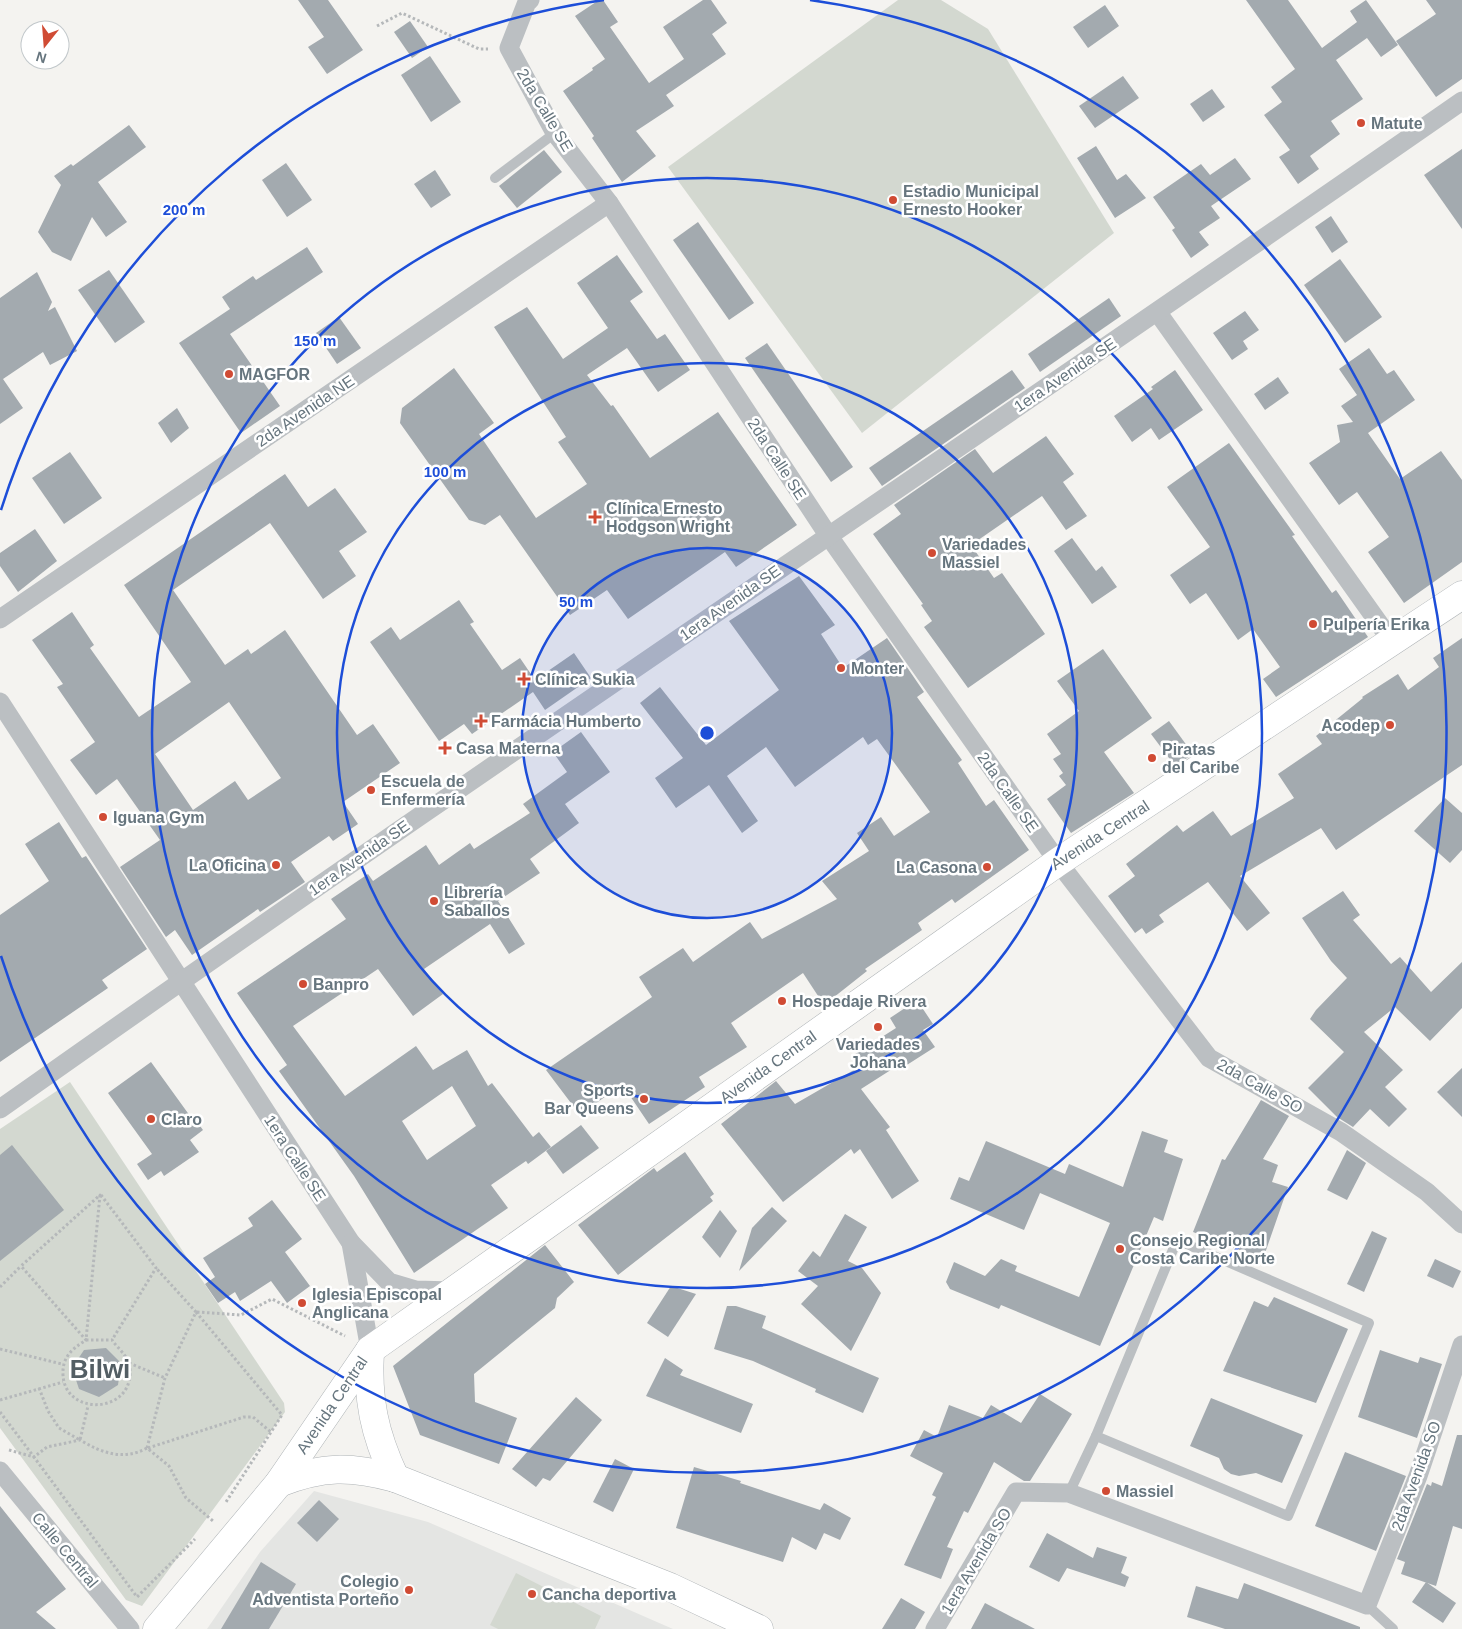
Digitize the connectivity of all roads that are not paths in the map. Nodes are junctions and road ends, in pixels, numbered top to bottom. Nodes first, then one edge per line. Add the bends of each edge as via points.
1 (530, 0) edge
2 (1462, 101) edge
3 (555, 133) junction
4 (495, 178) dead end
5 (609, 203) junction
6 (1158, 312) junction
7 (828, 535) junction
8 (1462, 595) edge
9 (0, 619) edge
10 (1393, 643) junction
11 (0, 702) edge
12 (1058, 862) junction
13 (180, 981) junction
14 (0, 1109) edge
15 (1462, 1224) edge
16 (351, 1244) junction
17 (452, 1291) junction
18 (1462, 1345) edge
19 (370, 1350) junction
20 (1096, 1436) junction
21 (0, 1471) edge
22 (395, 1478) junction
23 (279, 1483) junction
24 (1069, 1493) junction
25 (1368, 1605) junction
26 (130, 1629) edge
27 (157, 1629) edge
28 (759, 1629) edge
29 (935, 1629) edge
30 (1393, 1629) edge

1 - 3 street, 2da Calle SE via 509,48
2 - 6 street, 1era Avenida SE
3 - 4 lane
3 - 5 street, 2da Calle SE
5 - 7 street, 2da Calle SE
5 - 9 street, 2da Avenida NE
6 - 7 street, 1era Avenida SE
6 - 10 street
7 - 12 street, 2da Calle SE
7 - 13 street, 1era Avenida SE
8 - 10 street, Avenida Central
10 - 12 street, Avenida Central
11 - 13 street, 1era Calle SE
12 - 15 street, 2da Calle SO via 1209,1058 1341,1132 1426,1192
12 - 17 street, Avenida Central
13 - 14 street, 1era Avenida SE
13 - 16 street, 1era Calle SE
16 - 17 street via 389,1282 416,1290
16 - 19 street, 1era Calle SE
17 - 19 street, Avenida Central
18 - 25 street, 2da Avenida SO via 1418,1476
19 - 22 street via 368,1383 372,1416 381,1448
19 - 23 street, Avenida Central
20 - 20 lane via 1177,1240 1369,1323 1288,1516
20 - 24 lane
21 - 26 street, Calle Central
22 - 23 street via 366,1470 336,1468 307,1472
22 - 28 street via 670,1587
23 - 27 street, Avenida Central
24 - 25 street
24 - 29 street, 1era Avenida SO via 1016,1492
25 - 30 lane

